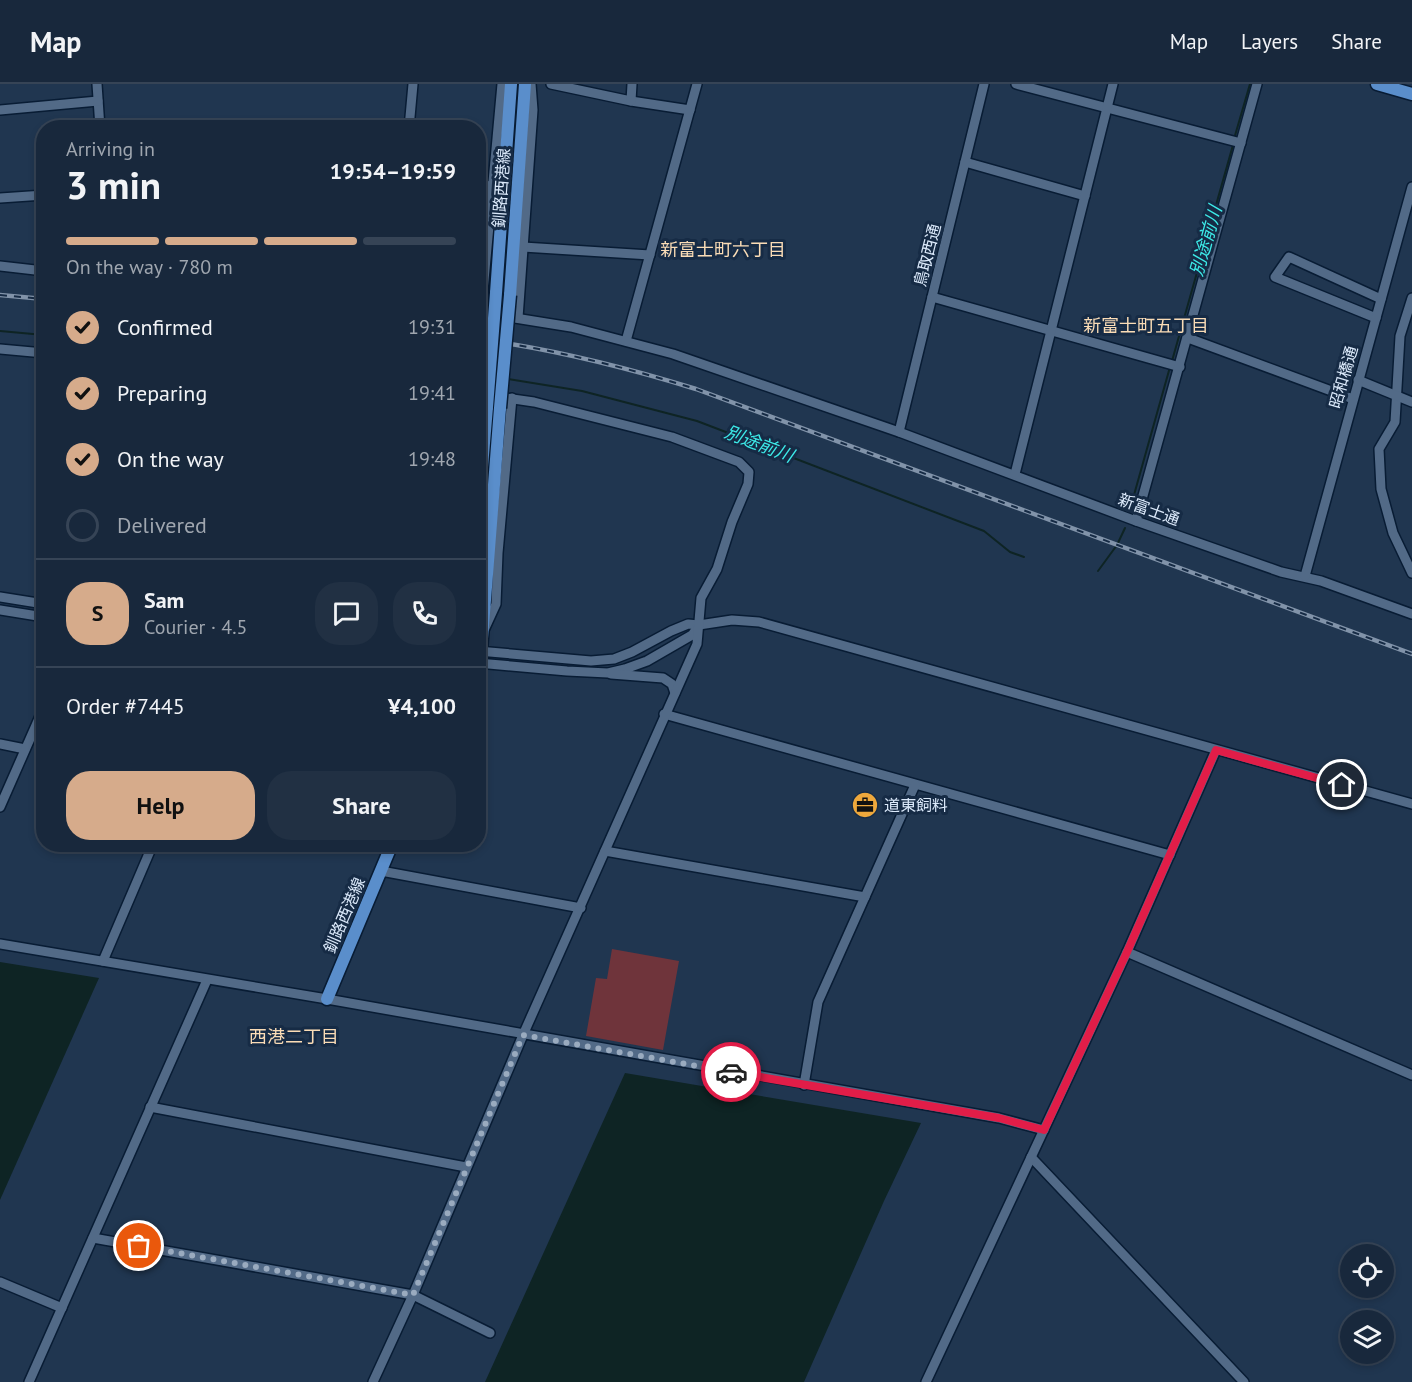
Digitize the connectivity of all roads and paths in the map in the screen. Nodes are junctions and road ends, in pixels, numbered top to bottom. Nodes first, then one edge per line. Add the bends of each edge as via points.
1 (97, 84) edge
2 (413, 84) edge
3 (502, 84) edge
4 (511, 84) edge
5 (525, 84) edge
6 (531, 84) edge
7 (551, 84) edge
8 (632, 84) edge
9 (697, 84) edge
10 (984, 84) edge
11 (1016, 84) edge
12 (1113, 84) edge
13 (1257, 84) edge
14 (1377, 84) edge
15 (1412, 94) edge
16 (631, 100) junction
17 (98, 101) junction
18 (1107, 108) junction
19 (0, 110) edge
20 (690, 110) junction
21 (99, 120) edge
22 (410, 120) edge
23 (1241, 143) junction
24 (965, 162) junction
25 (486, 185) edge
26 (494, 186) junction
27 (1412, 187) edge
28 (36, 196) edge
29 (1085, 196) junction
30 (0, 198) edge
31 (523, 247) junction
32 (650, 255) junction
33 (486, 259) edge
34 (0, 266) edge
35 (36, 270) edge
36 (932, 297) junction
37 (1412, 297) edge
38 (1381, 299) junction
39 (486, 314) edge
40 (518, 318) junction
41 (1376, 318) junction
42 (1051, 331) junction
43 (1188, 338) junction
44 (626, 341) junction
45 (0, 349) edge
46 (36, 352) edge
47 (1180, 367) junction
48 (1358, 380) junction
49 (486, 395) edge
50 (1396, 396) junction
51 (512, 398) junction
52 (1353, 399) junction
53 (1412, 402) edge
54 (486, 419) edge
55 (899, 432) junction
56 (1015, 474) junction
57 (1136, 521) junction
58 (1412, 573) edge
59 (1305, 576) junction
60 (486, 593) edge
61 (0, 597) edge
62 (36, 603) edge
63 (0, 610) edge
64 (1412, 614) edge
65 (36, 616) edge
66 (699, 625) junction
67 (486, 626) edge
68 (486, 655) edge
69 (486, 656) edge
70 (608, 673) junction
71 (675, 693) junction
72 (664, 714) junction
73 (36, 725) edge
74 (0, 744) edge
75 (25, 749) junction
76 (1216, 750) junction
77 (915, 784) junction
78 (1412, 804) edge
79 (0, 807) edge
80 (605, 851) junction
81 (150, 852) edge
82 (389, 852) edge
83 (1170, 855) junction
84 (381, 871) junction
85 (865, 897) junction
86 (581, 908) junction
87 (0, 944) edge
88 (1127, 952) junction
89 (103, 961) junction
90 (207, 980) junction
91 (327, 999) junction
92 (523, 1035) junction
93 (1412, 1075) edge
94 (804, 1085) junction
95 (150, 1107) junction
96 (1044, 1130) junction
97 (1031, 1157) junction
98 (466, 1167) junction
99 (93, 1238) junction
100 (0, 1281) edge
101 (413, 1295) junction
102 (62, 1308) junction
103 (490, 1333) dead end
104 (1241, 1381) edge
105 (28, 1382) edge
106 (373, 1382) edge
107 (926, 1382) edge

1 - 17 street
2 - 22 street
3 - 26 street
4 - 54 main road, 釧路西港線, bridge
5 - 60 main road, 釧路西港線, bridge
6 - 31 street via 533,110
7 - 16 street
8 - 16 street
9 - 20 street
10 - 24 street, 鳥取西通
11 - 18 street
12 - 18 street
13 - 23 street
14 - 15 main road
16 - 20 street
17 - 19 street
17 - 21 street
18 - 23 street
18 - 29 street
20 - 32 street
23 - 43 street
24 - 29 street
24 - 36 street, 鳥取西通
25 - 26 street
26 - 33 street
27 - 38 street, 昭和橋通
28 - 30 street
29 - 42 street
31 - 32 street
31 - 40 street
32 - 44 street
34 - 35 street
36 - 42 street
36 - 55 street, 鳥取西通
37 - 50 street via 1400,336
38 - 41 street, 昭和橋通
38 - 41 street via 1289,257 1275,277
39 - 40 street, 新富士通
40 - 44 street, 新富士通
41 - 48 street, 昭和橋通
42 - 47 street
42 - 56 street
43 - 47 street
43 - 52 street
44 - 55 street, 新富士通
45 - 46 street
47 - 57 street
48 - 50 street
48 - 52 street, 昭和橋通
49 - 51 street
50 - 53 street
50 - 58 street via 1395,422 1378,449 1381,489 1393,532
51 - 66 street via 672,437 739,462 749,472 717,569 701,598
51 - 67 street via 496,604
52 - 59 street, 昭和橋通
55 - 56 street, 新富士通
56 - 57 street, 新富士通
57 - 59 street, 新富士通 via 1281,572
59 - 64 street, 新富士通
61 - 62 street
63 - 65 street
66 - 68 street via 688,624 614,659
66 - 70 street via 692,635 647,661
66 - 71 street via 697,644
66 - 76 street via 732,620 759,622
69 - 70 street via 567,671
70 - 71 street via 663,678 672,684
71 - 72 street
72 - 77 street
72 - 80 street
73 - 75 street
74 - 75 street
75 - 79 street
76 - 78 street
76 - 83 street
77 - 83 street
77 - 85 street
80 - 85 street
80 - 86 street
81 - 89 street
82 - 84 main road, 釧路西港線
83 - 88 street
84 - 86 street
84 - 91 main road, 釧路西港線
85 - 94 street via 818,1002
86 - 92 street
87 - 89 street
88 - 93 street
88 - 96 street
89 - 90 street
90 - 91 street
90 - 95 street
91 - 92 street
92 - 94 street
92 - 98 street
94 - 96 street via 999,1118
95 - 98 street
95 - 99 street
96 - 97 street
97 - 104 street
97 - 107 street
98 - 101 street
99 - 101 street
99 - 102 street
100 - 102 street
101 - 103 street
101 - 106 street
102 - 105 street

